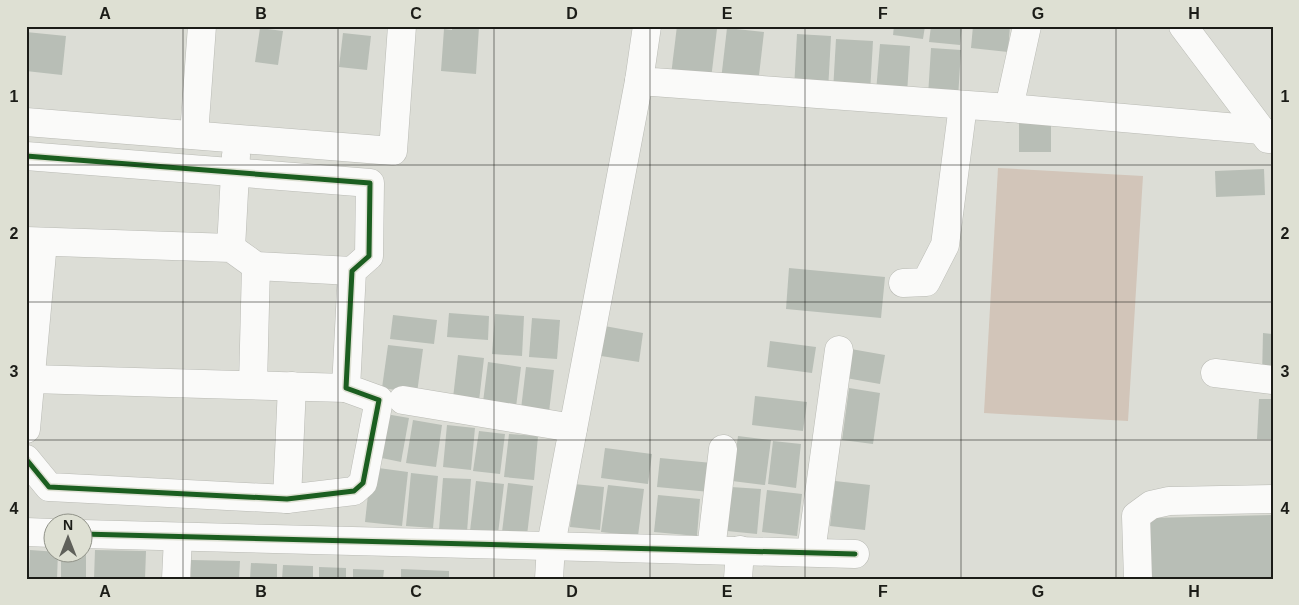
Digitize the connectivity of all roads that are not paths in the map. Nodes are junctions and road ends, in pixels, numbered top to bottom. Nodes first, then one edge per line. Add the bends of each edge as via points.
1 (202, 26) edge
2 (402, 26) edge
3 (647, 26) edge
4 (1027, 26) edge
5 (1183, 26) edge
6 (639, 81) junction
7 (963, 105) junction
8 (1009, 108) junction
9 (26, 122) edge
10 (194, 136) junction
11 (1267, 138) edge
12 (238, 139) junction
13 (26, 156) edge
14 (234, 173) junction
15 (34, 242) edge
16 (231, 248) junction
17 (256, 266) junction
18 (352, 271) junction
19 (904, 283) dead end
20 (839, 350) dead end
21 (1215, 374) dead end
22 (31, 379) junction
23 (1273, 380) edge
24 (253, 385) junction
25 (292, 386) junction
26 (346, 388) junction
27 (403, 400) dead end
28 (573, 428) junction
29 (26, 429) edge
30 (723, 449) dead end
31 (26, 458) edge
32 (1273, 499) edge
33 (287, 500) junction
34 (26, 532) edge
35 (42, 533) edge
36 (92, 534) edge
37 (178, 538) junction
38 (551, 545) junction
39 (711, 550) junction
40 (740, 550) junction
41 (811, 552) junction
42 (855, 554) dead end
43 (176, 579) edge
44 (549, 579) edge
45 (738, 579) edge
46 (1138, 579) edge

1 - 10 street
2 - 12 street via 393,151
3 - 6 street
4 - 8 street
5 - 11 street
6 - 7 street
6 - 28 street
7 - 8 street
7 - 19 street via 945,245 926,282
8 - 11 street
9 - 10 street
10 - 12 street
12 - 14 street
13 - 14 street
14 - 16 street
14 - 18 street via 370,184 369,256
15 - 16 street
15 - 22 street
16 - 17 street
17 - 18 street
17 - 24 street
18 - 26 street
20 - 41 street
21 - 23 street
22 - 24 street
22 - 29 street
24 - 25 street
25 - 26 street
25 - 33 street
26 - 33 street via 378,400 363,483 354,491
27 - 28 street
28 - 38 street
30 - 39 street
31 - 33 street via 49,487
32 - 46 street via 1169,501 1151,505 1136,516
34 - 35 street
36 - 37 street
37 - 38 street
37 - 43 street
38 - 39 street
38 - 44 street
39 - 40 street
40 - 41 street
40 - 45 street
41 - 42 street

